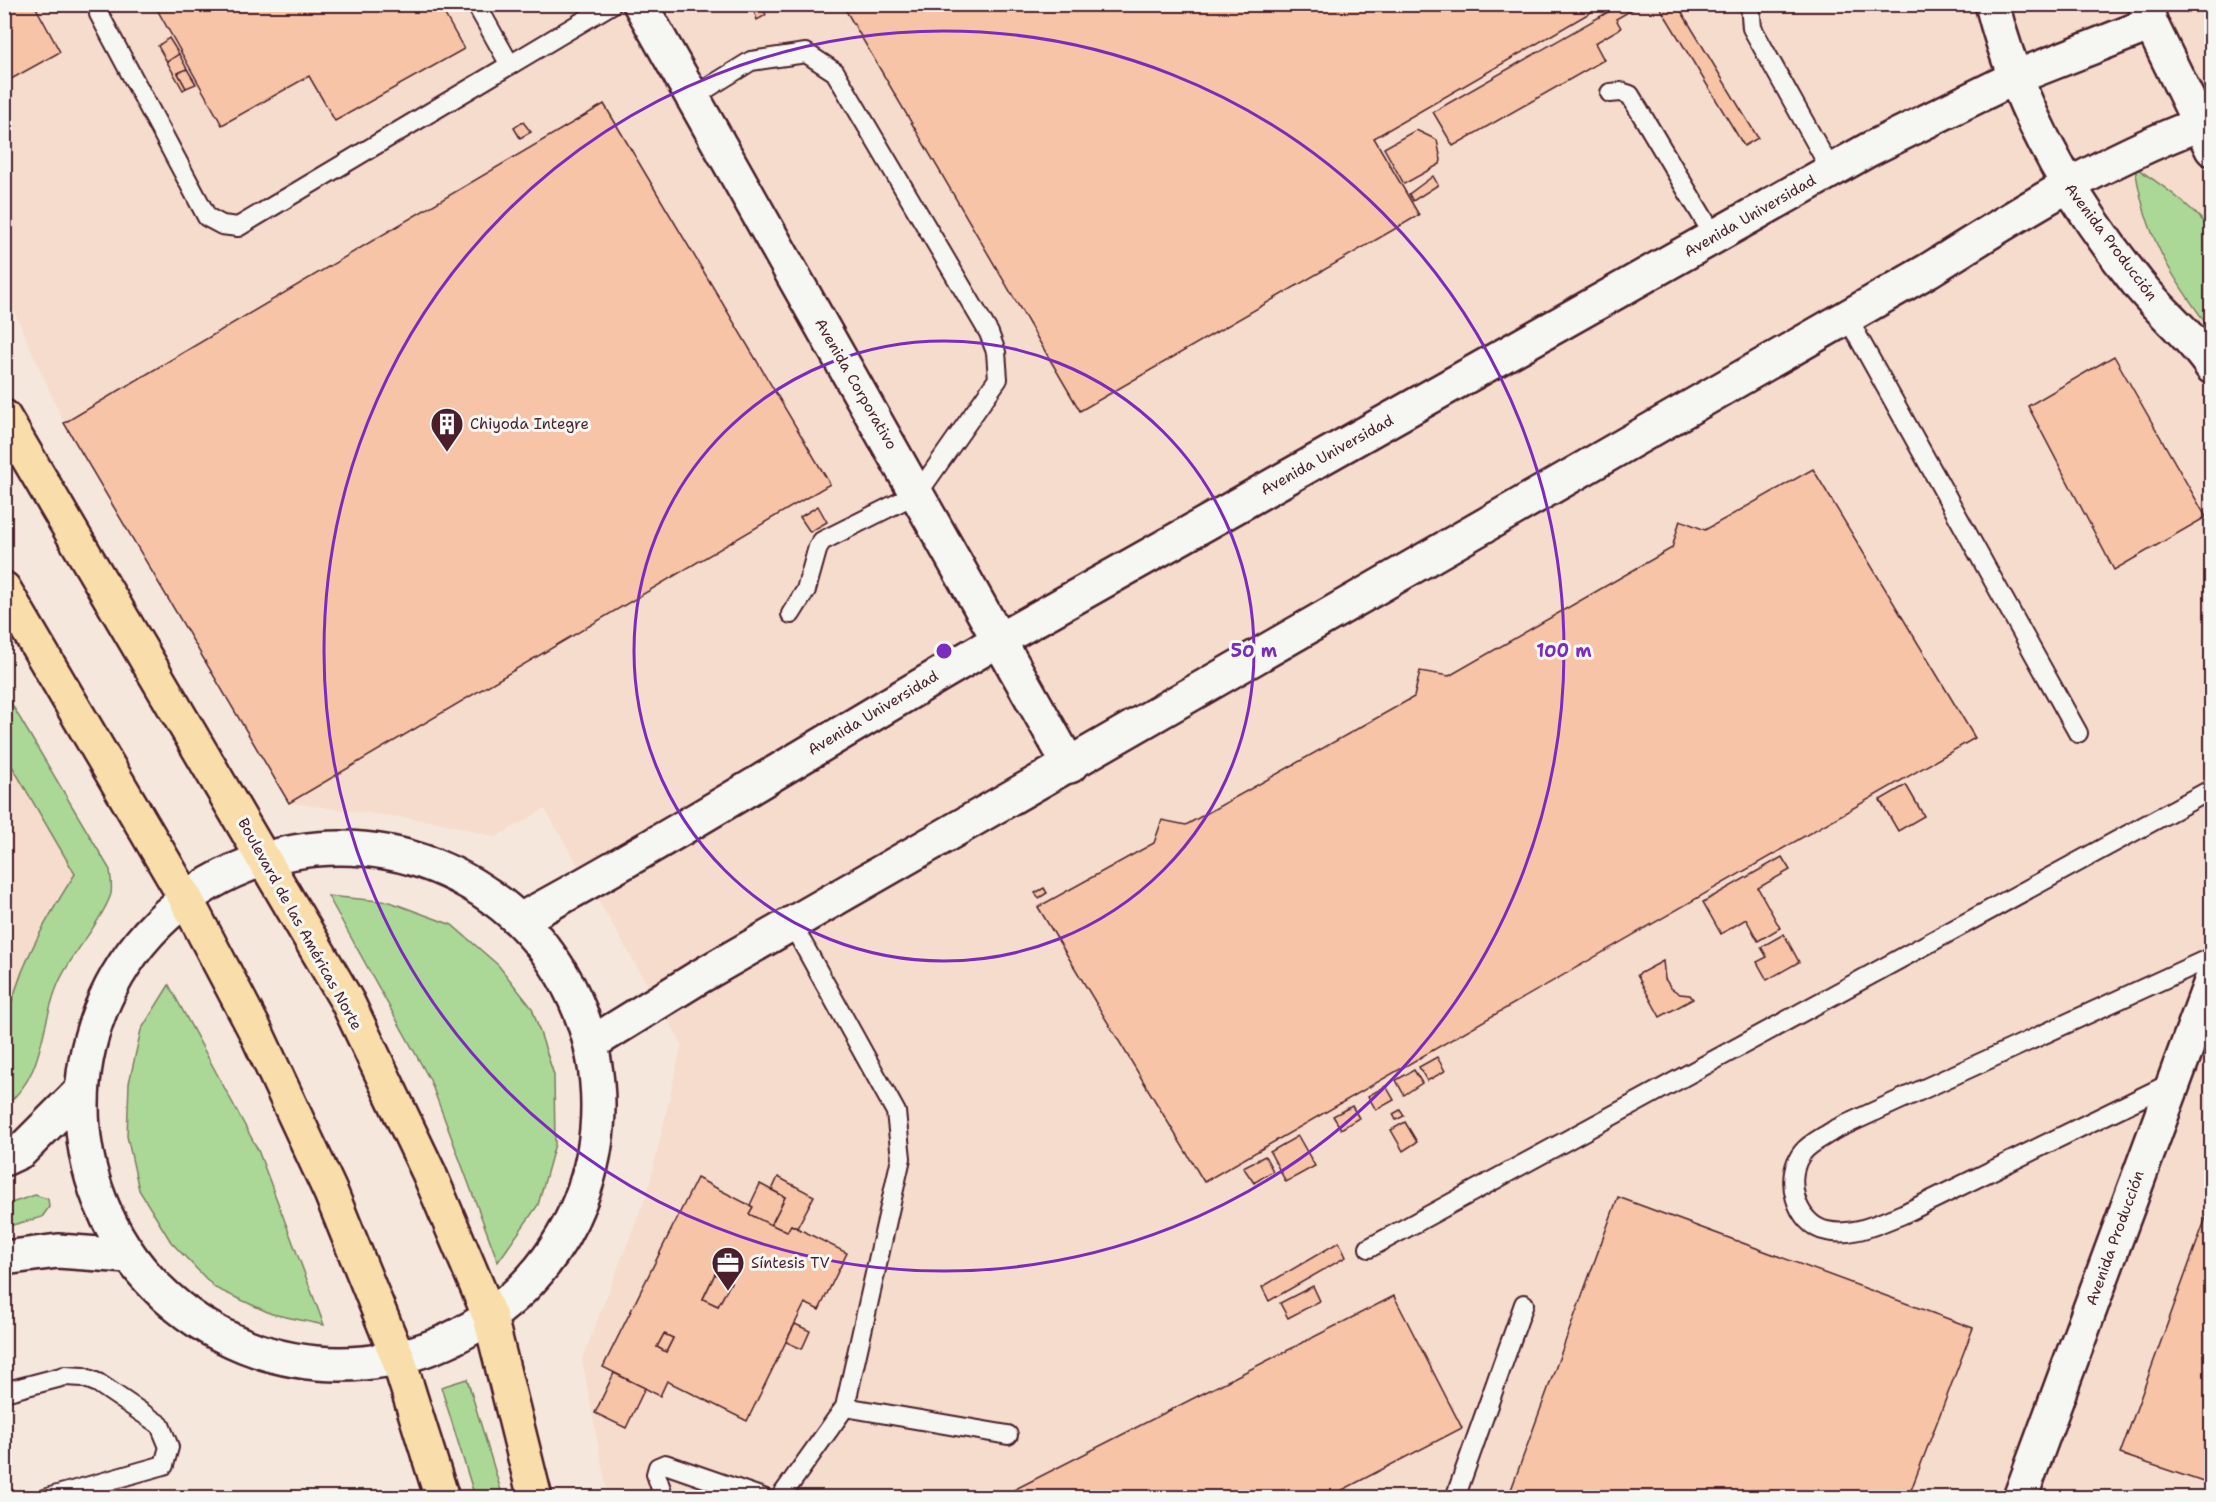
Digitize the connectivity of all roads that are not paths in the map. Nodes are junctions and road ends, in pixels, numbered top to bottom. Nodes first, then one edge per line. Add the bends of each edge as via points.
1 (99, 4) edge
2 (476, 4) edge
3 (612, 4) edge
4 (640, 4) edge
5 (1750, 4) edge
6 (1992, 4) edge
7 (2148, 14) edge
8 (510, 65) junction
9 (2014, 78) junction
10 (1610, 93) dead end
11 (693, 97) junction
12 (2208, 131) edge
13 (1831, 170) junction
14 (2067, 186) junction
15 (1714, 236) junction
16 (1848, 317) junction
17 (2211, 366) edge
18 (4, 417) edge
19 (918, 494) junction
20 (4, 589) edge
21 (790, 614) dead end
22 (999, 640) junction
23 (2078, 733) dead end
24 (1070, 766) junction
25 (2211, 789) edge
26 (266, 859) junction
27 (186, 899) junction
28 (520, 920) junction
29 (792, 924) junction
30 (2211, 957) edge
31 (2211, 980) edge
32 (592, 1043) junction
33 (2173, 1082) junction
34 (81, 1090) junction
35 (4, 1159) edge
36 (1369, 1248) dead end
37 (128, 1256) junction
38 (4, 1258) edge
39 (1524, 1304) dead end
40 (490, 1317) junction
41 (398, 1358) junction
42 (4, 1392) edge
43 (845, 1407) junction
44 (1008, 1435) dead end
45 (47, 1497) edge
46 (442, 1497) edge
47 (535, 1497) edge
48 (664, 1497) edge
49 (764, 1497) edge
50 (780, 1497) edge
51 (1455, 1497) edge
52 (2020, 1497) edge

1 - 8 lane via 99,14 207,217 222,225 238,227
2 - 8 lane
3 - 8 lane
4 - 11 street, Avenida Corporativo
5 - 13 lane via 1752,28
6 - 9 street, Avenida Producción
7 - 9 street, Avenida Universidad
7 - 12 street
9 - 13 street, Avenida Universidad
9 - 14 street, Avenida Producción
10 - 15 lane via 1630,95
11 - 19 street, Avenida Corporativo
11 - 19 lane via 752,61 806,53 836,72 989,333 996,352 998,379
12 - 14 street via 2150,142
13 - 15 street, Avenida Universidad
14 - 16 street
14 - 17 street, Avenida Producción via 2137,283
15 - 22 street, Avenida Universidad
16 - 23 lane
16 - 24 street
18 - 26 main road, Boulevard de las Américas Norte
19 - 21 lane via 822,541 806,590
19 - 22 street, Avenida Corporativo
20 - 27 main road
22 - 24 street, Avenida Corporativo
22 - 28 street, Avenida Universidad via 628,861
24 - 29 street
25 - 36 lane
26 - 27 street via 224,876
26 - 28 street via 310,850 356,848 401,855 444,870 484,891
26 - 40 main road, Boulevard de las Américas Norte via 346,1000 429,1173
27 - 34 street via 145,937 112,984 91,1035
27 - 41 main road via 256,1032 331,1193
28 - 32 street via 552,957 576,998
29 - 32 street
29 - 43 lane via 896,1112 901,1138 901,1158
30 - 33 lane via 1834,1130 1802,1152 1791,1185 1802,1215 1826,1232 1862,1230 1903,1214
31 - 33 street, Avenida Producción
32 - 40 street via 600,1104 593,1166 571,1224 536,1276
33 - 52 street, Avenida Producción
34 - 35 street via 21,1150
34 - 37 street via 82,1135 91,1177 106,1218
37 - 38 street via 58,1251
37 - 41 street via 169,1301 219,1335 267,1354 337,1365
39 - 51 lane
40 - 41 street via 430,1349
40 - 47 main road, Boulevard de las Américas Norte
41 - 46 main road
42 - 45 lane via 65,1376 83,1377 160,1425 169,1447 164,1465
43 - 44 lane
43 - 50 lane
48 - 49 lane via 656,1474 658,1467 665,1464

